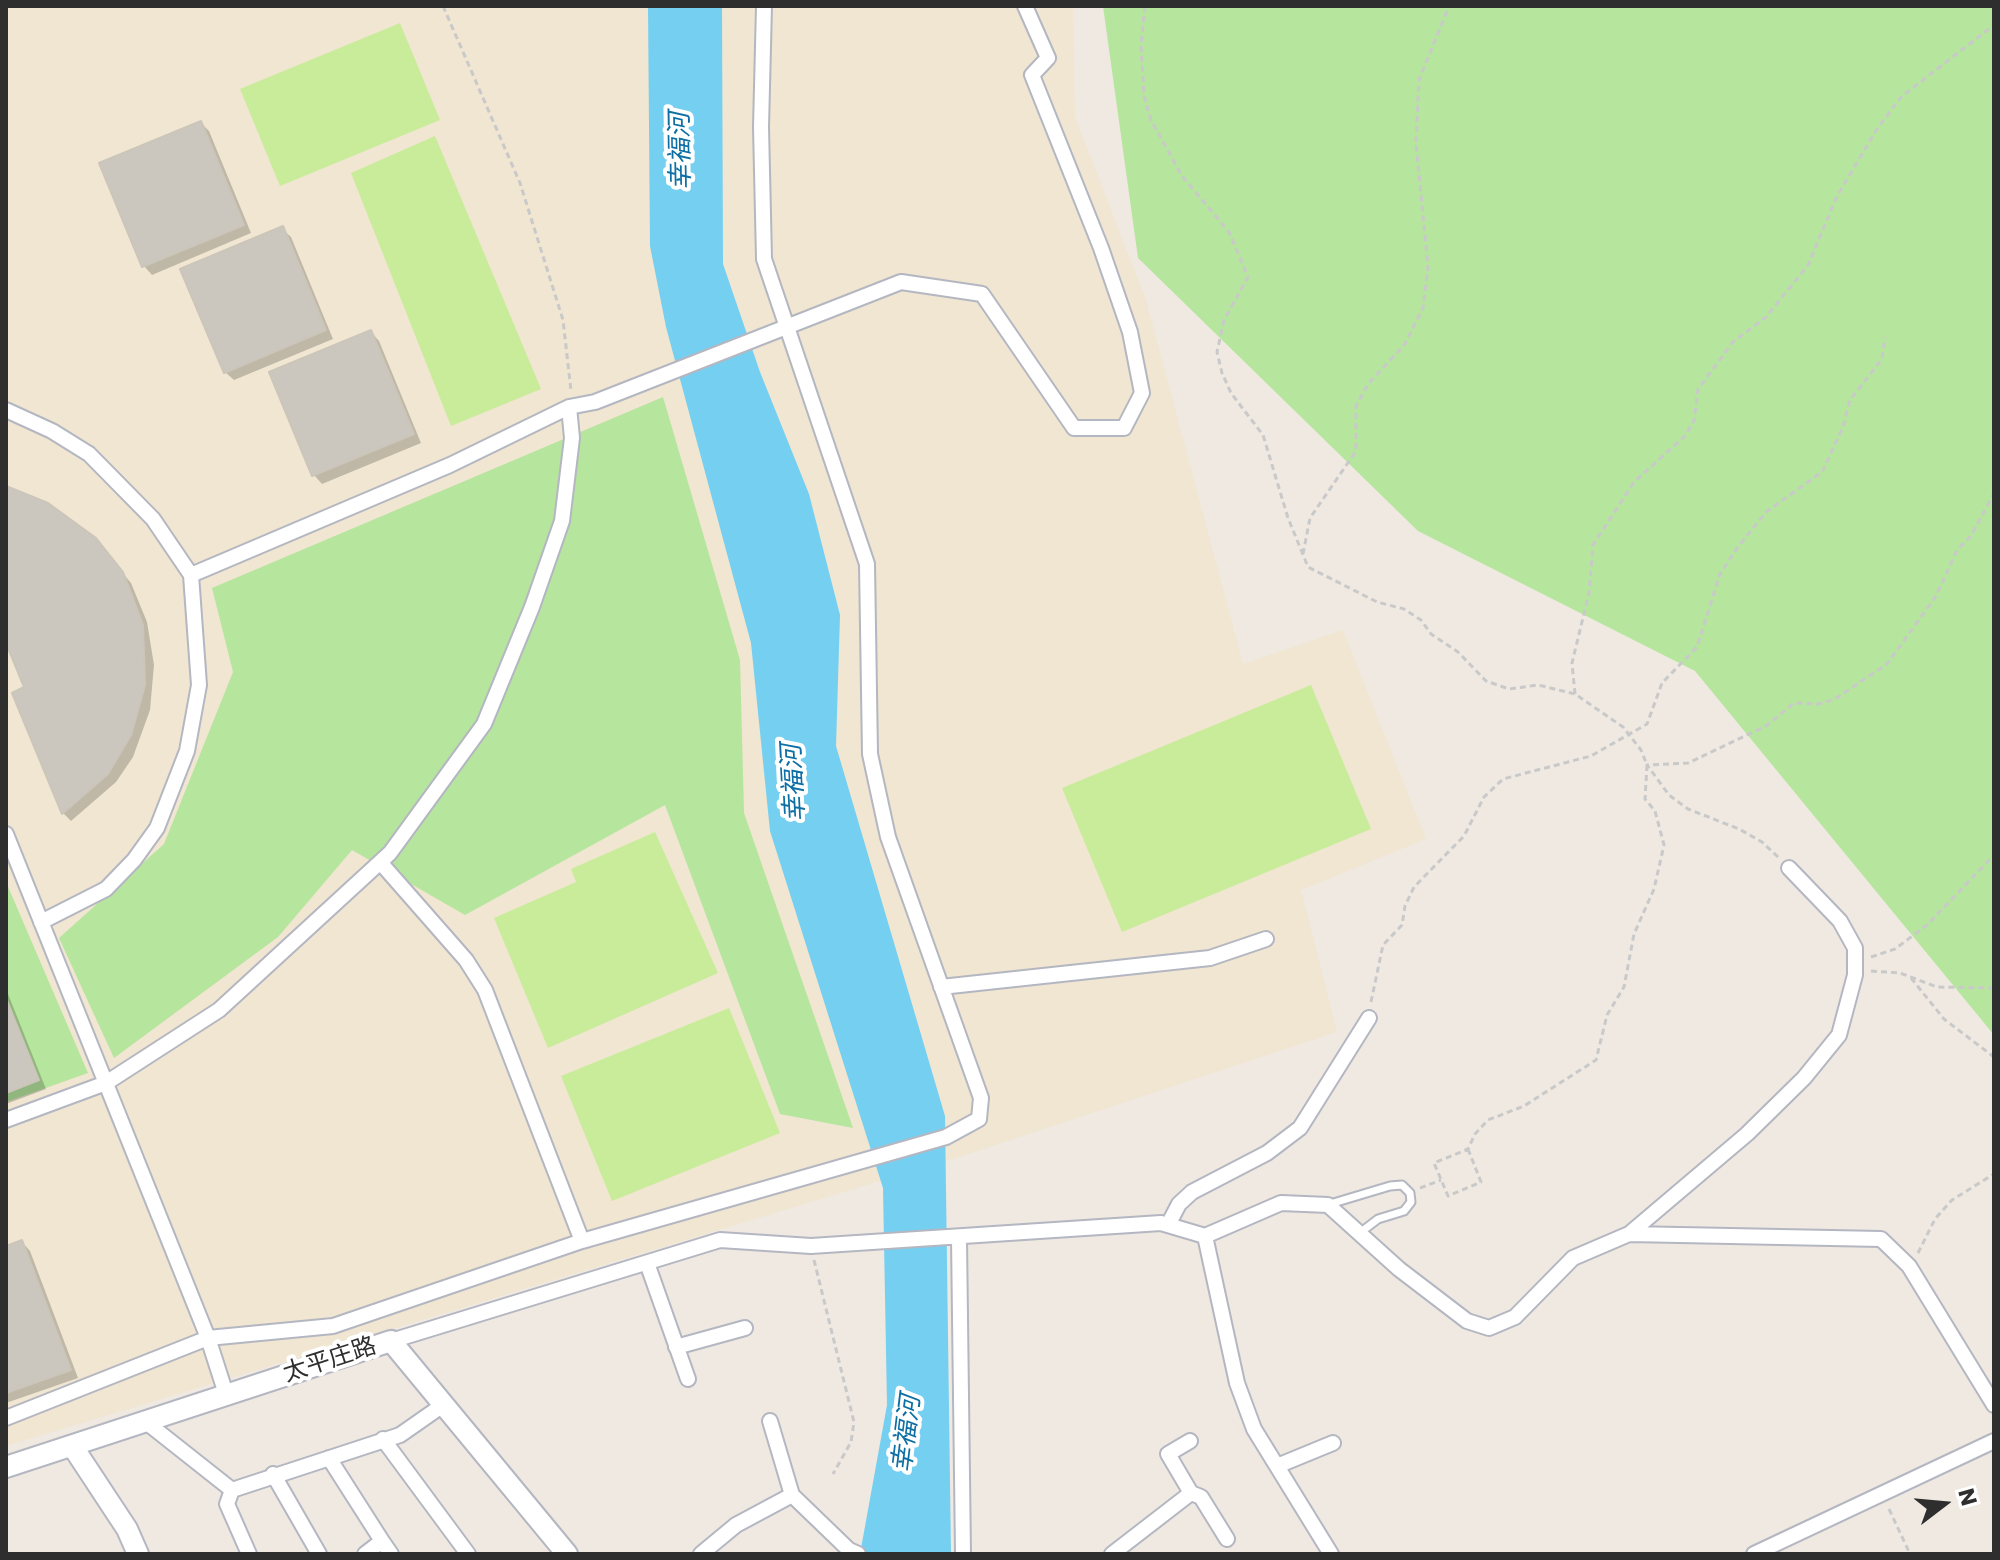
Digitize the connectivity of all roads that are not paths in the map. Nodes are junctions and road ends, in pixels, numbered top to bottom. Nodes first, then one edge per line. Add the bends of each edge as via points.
1 (764, 6) edge
2 (1025, 6) edge
3 (787, 326) junction
4 (569, 407) junction
5 (6, 410) edge
6 (191, 575) junction
7 (6, 834) edge
8 (380, 862) junction
9 (1789, 868) road end
10 (41, 922) junction
11 (1266, 939) dead end
12 (941, 987) junction
13 (1369, 1018) road end
14 (106, 1083) junction
15 (6, 1120) edge
16 (1328, 1205) junction
17 (1168, 1225) junction
18 (1361, 1232) junction
19 (1629, 1234) junction
20 (1205, 1236) junction
21 (956, 1238) junction
22 (582, 1241) junction
23 (647, 1263) junction
24 (745, 1328) dead end
25 (208, 1338) junction
26 (391, 1341) junction
27 (676, 1347) junction
28 (688, 1379) dead end
29 (226, 1394) junction
30 (443, 1405) junction
31 (1994, 1405) edge
32 (6, 1418) edge
33 (770, 1421) dead end
34 (146, 1422) junction
35 (383, 1439) junction
36 (1190, 1441) dead end
37 (1994, 1441) edge
38 (1333, 1443) dead end
39 (73, 1447) junction
40 (329, 1458) junction
41 (1277, 1466) junction
42 (6, 1467) edge
43 (273, 1474) junction
44 (232, 1490) junction
45 (1191, 1493) junction
46 (792, 1495) junction
47 (1227, 1539) dead end
48 (382, 1541) junction
49 (1326, 1552) edge
50 (138, 1554) edge
51 (249, 1554) edge
52 (319, 1554) edge
53 (365, 1554) edge
54 (391, 1554) edge
55 (468, 1554) edge
56 (567, 1554) edge
57 (701, 1554) edge
58 (858, 1554) edge
59 (963, 1554) edge
60 (1112, 1554) edge
61 (1754, 1554) edge

1 - 3 street via 764,259
2 - 3 street via 1048,58 1032,75 1130,332 1142,393 1124,428 1074,428 982,294 901,282
3 - 4 street via 595,402
3 - 12 street via 867,564 870,754 888,837
4 - 6 street via 450,465
4 - 8 street via 572,438 562,521 484,724
5 - 6 street via 89,454 153,519
6 - 10 street via 199,685 187,751 157,828 106,889
7 - 10 street
8 - 14 street via 219,1010
8 - 22 street via 466,960 485,990
9 - 19 street via 1840,921 1855,948 1855,975 1839,1035 1747,1134
10 - 14 street
11 - 12 street via 1210,958
12 - 22 street via 981,1098 979,1119 946,1137 857,1165
13 - 17 street via 1300,1128 1267,1153 1192,1192
14 - 15 street
14 - 25 street
16 - 18 street
16 - 18 lane via 1390,1186 1402,1185 1410,1193 1404,1211 1378,1219
16 - 20 street via 1281,1203
17 - 20 street
17 - 21 street
18 - 19 street via 1467,1321 1489,1328 1515,1317 1573,1258
19 - 31 street via 1881,1239 1909,1266
20 - 41 street via 1237,1383 1254,1429
21 - 23 street via 811,1246 720,1240
21 - 59 street
22 - 25 street via 333,1326
23 - 26 street
23 - 27 street
24 - 27 street
25 - 29 street
25 - 32 street
26 - 29 street, 太平庄路
26 - 30 street, 太平庄路
27 - 28 street
29 - 34 street, 太平庄路
30 - 35 street via 400,1435
30 - 56 street, 太平庄路
33 - 46 street
34 - 39 street, 太平庄路
34 - 44 street
35 - 40 street
35 - 55 street
36 - 45 street via 1168,1454
37 - 61 street
38 - 41 street
39 - 42 street, 太平庄路
39 - 50 street
40 - 43 street
40 - 48 street
41 - 49 street
43 - 44 street
43 - 52 street
44 - 51 street via 227,1504
45 - 47 street via 1201,1497
45 - 60 street
46 - 57 street via 736,1525
46 - 58 street
48 - 53 street
48 - 54 street

